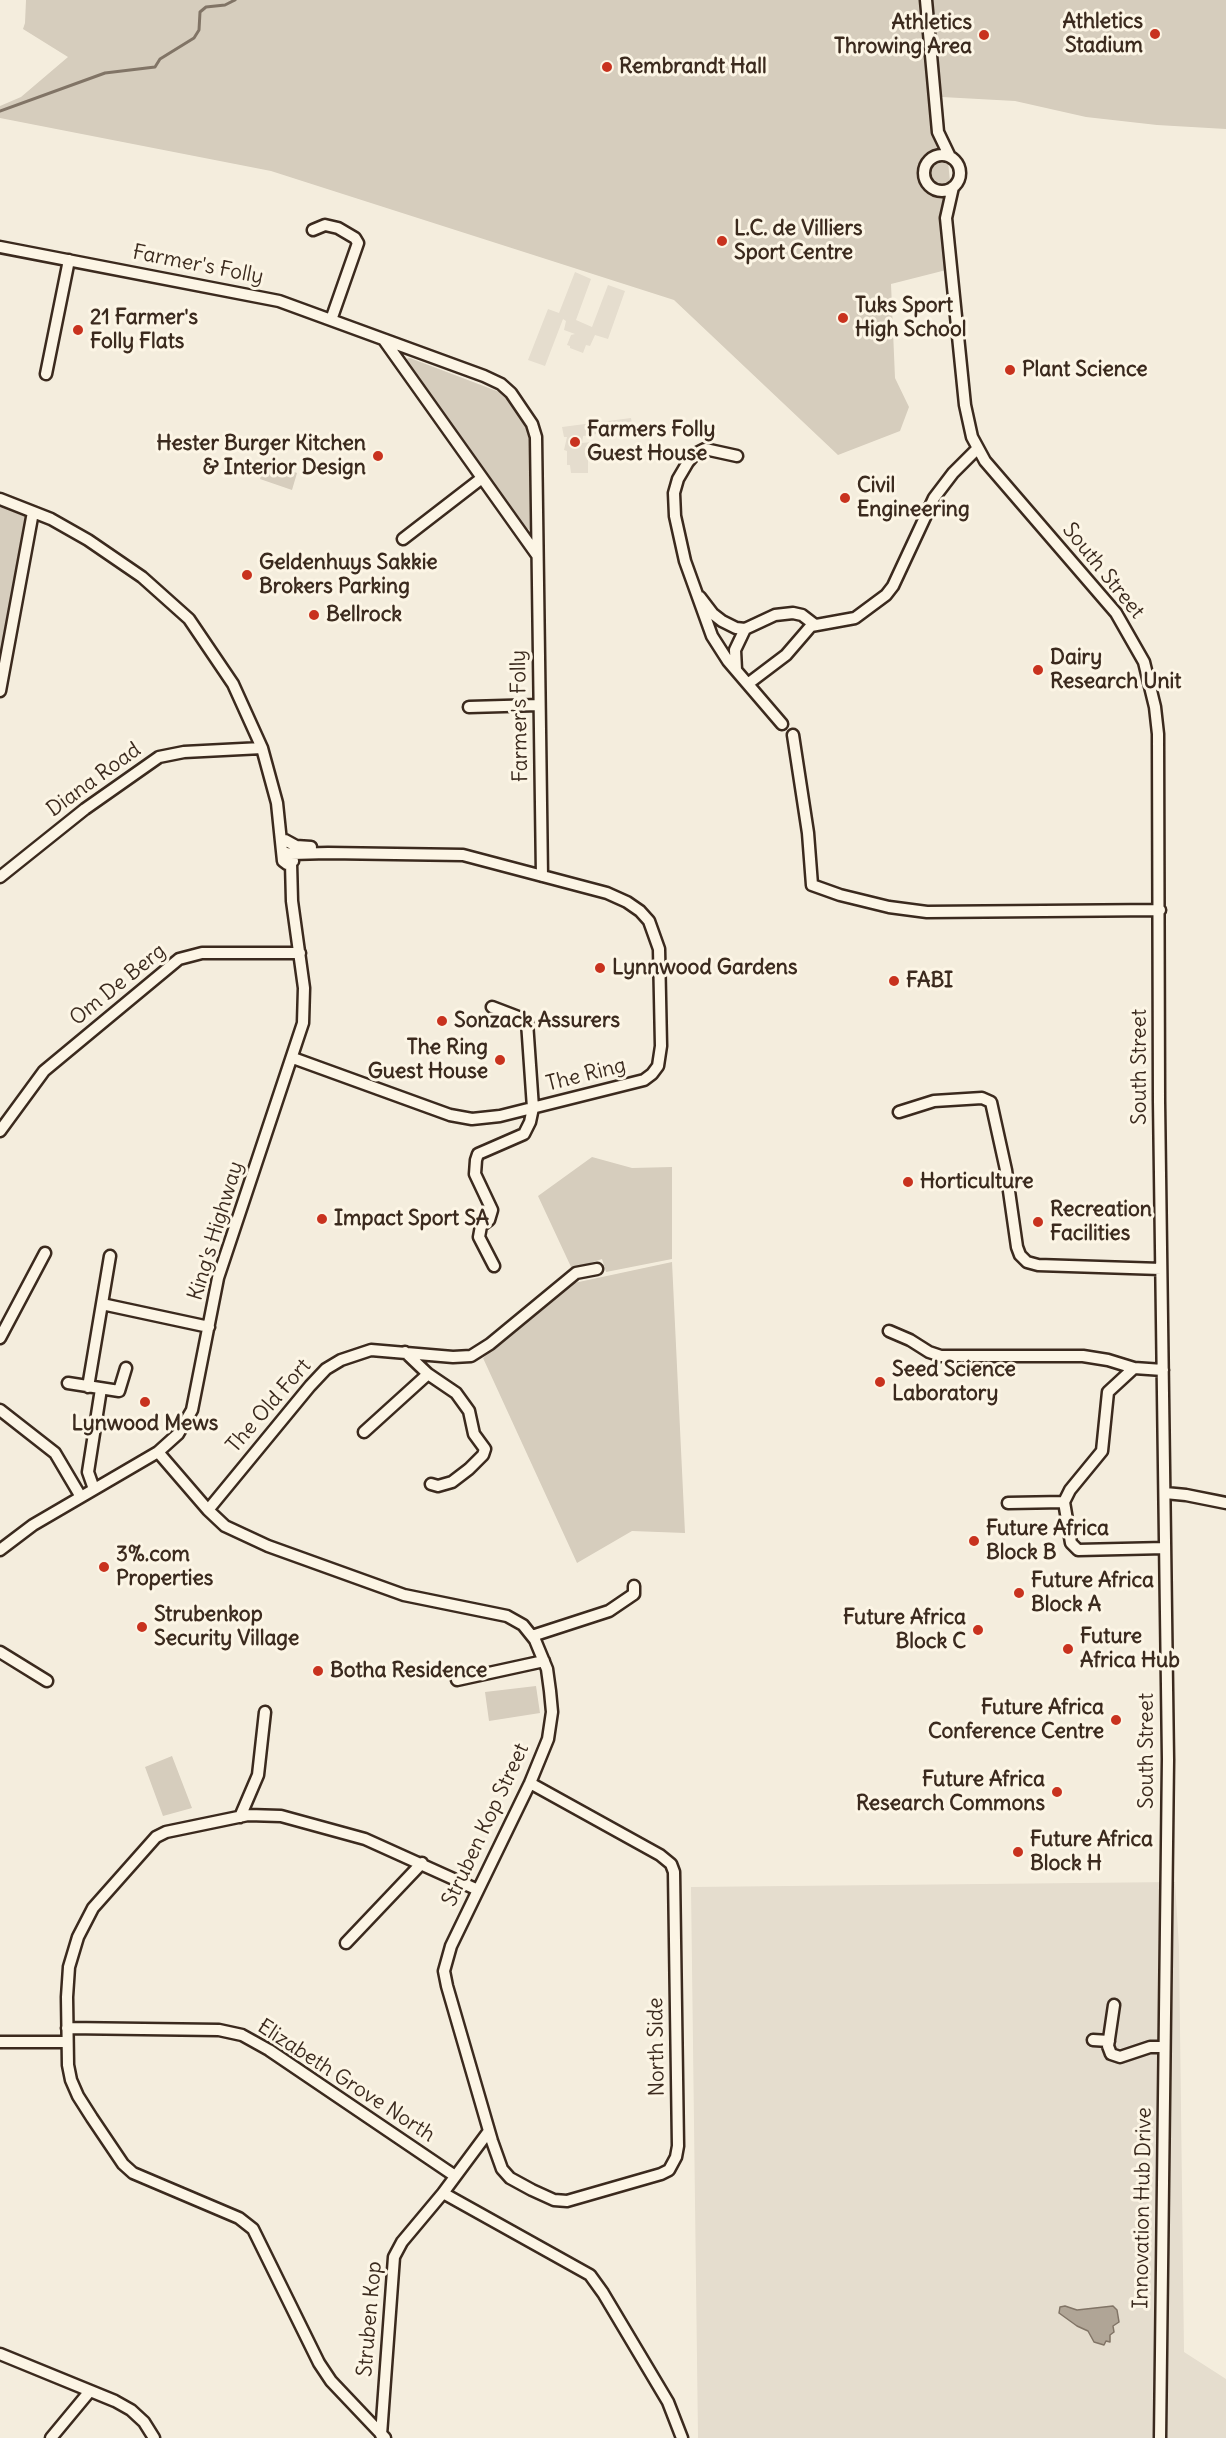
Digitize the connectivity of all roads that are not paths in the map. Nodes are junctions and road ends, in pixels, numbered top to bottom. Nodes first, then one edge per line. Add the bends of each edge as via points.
1 (926, 0) edge
2 (938, 132) junction
3 (950, 157) junction
4 (930, 159) junction
5 (953, 187) junction
6 (937, 190) junction
7 (946, 218) junction
8 (313, 230) dead end
9 (0, 247) edge
10 (69, 260) junction
11 (331, 320) junction
12 (383, 340) junction
13 (46, 374) dead end
14 (977, 449) junction
15 (737, 456) dead end
16 (482, 478) junction
17 (0, 499) edge
18 (33, 512) junction
19 (404, 539) dead end
20 (537, 555) junction
21 (694, 588) junction
22 (815, 625) junction
23 (745, 629) junction
24 (736, 670) junction
25 (749, 683) junction
26 (0, 691) edge
27 (539, 705) junction
28 (468, 707) dead end
29 (783, 724) dead end
30 (793, 735) dead end
31 (262, 748) junction
32 (278, 817) junction
33 (285, 840) junction
34 (342, 856) junction
35 (288, 858) junction
36 (2, 870) edge
37 (542, 876) junction
38 (1160, 910) junction
39 (300, 953) junction
40 (492, 1007) dead end
41 (293, 1058) junction
42 (533, 1108) junction
43 (899, 1112) dead end
44 (0, 1131) edge
45 (45, 1253) dead end
46 (110, 1256) dead end
47 (494, 1266) dead end
48 (597, 1269) dead end
49 (1161, 1269) junction
50 (102, 1304) junction
51 (209, 1327) junction
52 (889, 1331) dead end
53 (0, 1338) edge
54 (405, 1352) junction
55 (126, 1368) dead end
56 (1134, 1368) junction
57 (1163, 1370) junction
58 (428, 1374) junction
59 (68, 1383) dead end
60 (88, 1387) junction
61 (101, 1389) junction
62 (0, 1410) edge
63 (364, 1432) dead end
64 (158, 1452) junction
65 (431, 1485) dead end
66 (94, 1489) junction
67 (1165, 1493) junction
68 (81, 1497) junction
69 (1064, 1502) junction
70 (1008, 1503) dead end
71 (1226, 1503) edge
72 (208, 1510) junction
73 (1165, 1548) junction
74 (0, 1550) edge
75 (634, 1586) dead end
76 (532, 1636) junction
77 (0, 1652) edge
78 (544, 1661) junction
79 (457, 1680) dead end
80 (47, 1681) dead end
81 (265, 1712) dead end
82 (530, 1783) junction
83 (240, 1817) junction
84 (422, 1863) junction
85 (478, 1890) junction
86 (346, 1943) dead end
87 (1164, 1978) joint
88 (1114, 2006) dead end
89 (67, 2028) junction
90 (1093, 2040) dead end
91 (1109, 2041) junction
92 (0, 2042) edge
93 (68, 2042) junction
94 (1164, 2047) junction
95 (489, 2131) junction
96 (455, 2176) junction
97 (443, 2193) junction
98 (0, 2354) edge
99 (90, 2391) junction
100 (383, 2436) edge
101 (51, 2438) edge
102 (154, 2438) edge
103 (682, 2438) edge
104 (1160, 2438) edge

1 - 2 street
2 - 3 street
2 - 4 street
3 - 4 street
3 - 5 street via 960,174
4 - 6 street via 924,177
5 - 6 street
5 - 7 street, South Street
6 - 7 street, South Street
7 - 14 street, South Street via 965,405
8 - 11 street via 325,225 338,228 358,243
9 - 10 street, Farmer's Folly
10 - 11 street, Farmer's Folly via 254,295
10 - 13 street
11 - 12 street, Farmer's Folly
12 - 16 street
12 - 20 street, Farmer's Folly via 496,381 517,401 536,437
14 - 22 street via 934,498 886,595 855,618
14 - 38 street, South Street via 1116,613 1144,662 1158,734
15 - 21 street via 700,451 687,462 678,479 675,516
16 - 19 street
16 - 20 street
17 - 18 street, King's Highway
18 - 26 street
18 - 31 street, King's Highway via 69,528 106,552 178,608 233,684
20 - 27 street, Farmer's Folly
21 - 23 street via 722,621
21 - 24 street via 712,636
22 - 23 street via 793,613 764,619
22 - 25 street via 786,655
23 - 24 street via 735,650
24 - 25 street
25 - 29 street
27 - 28 street
27 - 37 street, Farmer's Folly
30 - 38 street via 812,885 890,908 927,912
31 - 32 street, King's Highway
31 - 36 street, Diana Road via 159,757
32 - 33 street, King's Highway
32 - 35 street, King's Highway
33 - 34 street via 302,847 330,846
33 - 35 street, King's Highway
34 - 35 street, The Ring
34 - 37 street, The Ring via 463,855
35 - 39 street, King's Highway
37 - 42 street, The Ring via 619,898 640,910 649,921 660,960 661,1046 658,1066 644,1080
38 - 49 street, South Street
39 - 41 street, King's Highway via 303,1023
39 - 44 street, Om De Berg via 202,953 178,959 44,1071
40 - 42 street via 527,1022
41 - 42 street, The Ring via 462,1118 492,1117
41 - 51 street, King's Highway via 218,1278
42 - 47 street via 524,1134 478,1154 476,1160 475,1174 492,1210 479,1237
43 - 49 street via 934,1101 982,1098 991,1102 1017,1247 1027,1262
45 - 53 street
46 - 50 street
48 - 54 street, The Old Fort via 576,1273 475,1354 453,1357
49 - 57 street, South Street
50 - 51 street
50 - 60 street
51 - 64 street, King's Highway via 192,1410 178,1434
52 - 56 street via 941,1356 1083,1356
54 - 58 street
54 - 72 street, The Old Fort via 364,1351 326,1369
55 - 61 street via 120,1391
56 - 57 street
56 - 69 street via 1108,1392 1102,1451
57 - 67 street, South Street
58 - 63 street
58 - 65 street via 450,1387 466,1405 474,1434 485,1449 475,1464 452,1482
59 - 60 street
60 - 61 street
61 - 66 street via 88,1472
62 - 68 street via 55,1453
64 - 66 street, King's Highway
64 - 72 street, Struben Kop Street
66 - 68 street, King's Highway
67 - 71 street
67 - 73 street, South Street
68 - 74 street, King's Highway via 24,1530
69 - 70 street
69 - 73 street via 1075,1549
72 - 76 street, Struben Kop Street via 225,1526 268,1546 404,1595 498,1612 517,1620
73 - 87 street, South Street
75 - 76 street via 634,1594 609,1611
76 - 78 street, Struben Kop Street
77 - 80 street
78 - 79 street
78 - 82 street, Struben Kop Street via 551,1724 545,1750
81 - 83 street via 258,1775
82 - 85 street, Struben Kop Street
82 - 95 street, North Side via 660,1855 673,1868 677,2154 669,2170 661,2174 579,2199 559,2201 505,2173
83 - 84 street via 288,1818 376,1843
83 - 89 street via 156,1837 97,1903 73,1949 67,1980
84 - 85 street
84 - 86 street
85 - 95 street, Struben Kop Street via 451,1946 444,1971
87 - 94 street, Innovation Hub Drive
88 - 91 street
89 - 93 street
89 - 96 street, Elizabeth Grove North via 219,2030 247,2037
90 - 91 street
91 - 94 street via 1108,2051 1115,2057
92 - 93 street
93 - 100 street via 68,2065 78,2096 123,2164 141,2178 239,2218 254,2229 319,2363
94 - 104 street, Innovation Hub Drive
95 - 96 street, Struben Kop
96 - 97 street, Struben Kop
97 - 100 street, Struben Kop via 394,2257
97 - 103 street via 592,2277 668,2402
98 - 99 street
99 - 101 street
99 - 102 street via 131,2410

